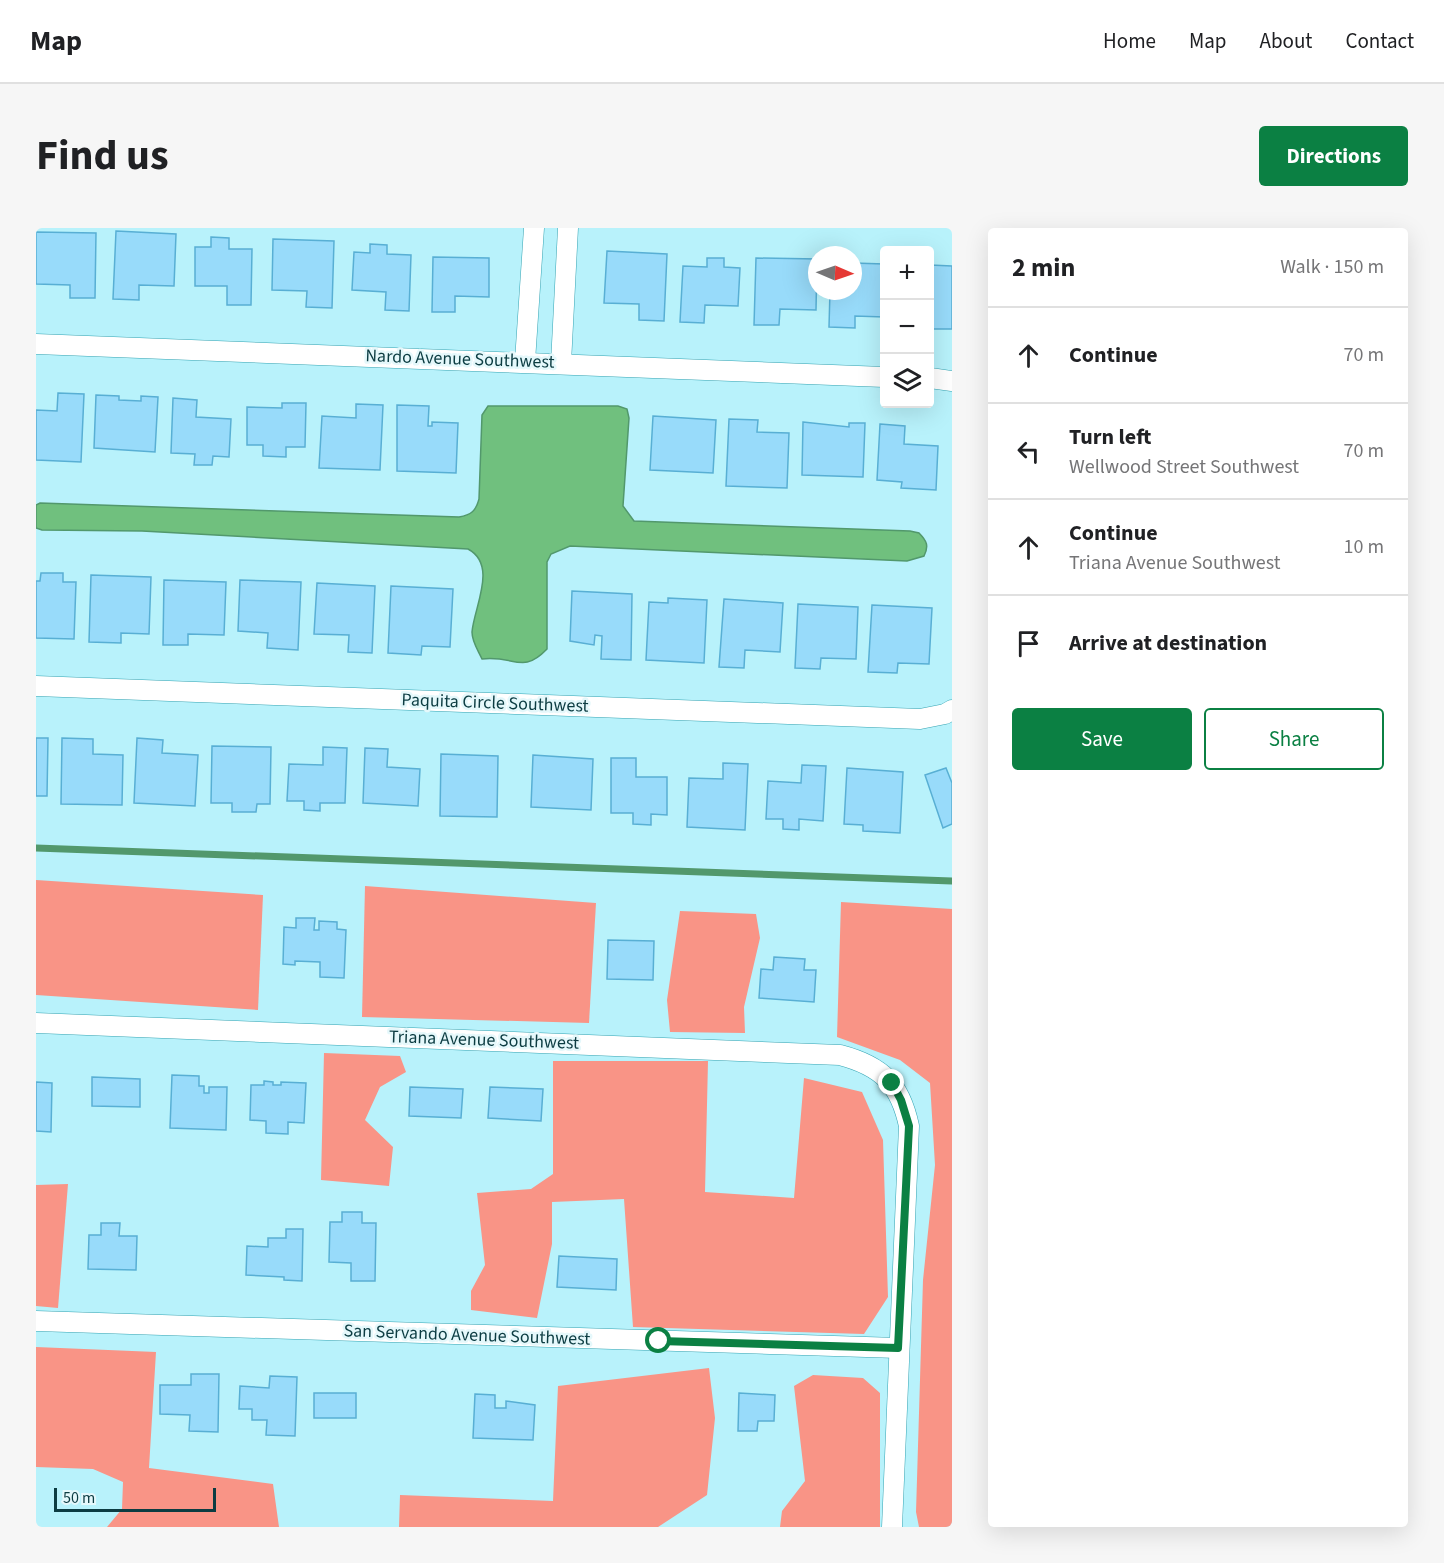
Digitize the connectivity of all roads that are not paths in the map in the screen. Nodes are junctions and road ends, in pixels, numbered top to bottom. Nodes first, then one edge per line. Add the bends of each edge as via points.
1 (534, 228) edge
2 (568, 228) edge
3 (36, 344) edge
4 (525, 361) junction
5 (561, 363) junction
6 (880, 376) edge
7 (934, 379) edge
8 (952, 381) edge
9 (36, 686) edge
10 (952, 710) edge
11 (36, 1023) edge
12 (36, 1322) edge
13 (898, 1348) junction
14 (892, 1527) edge

1 - 4 street
2 - 5 street
3 - 4 street, Nardo Avenue Southwest
4 - 5 street, Nardo Avenue Southwest
5 - 6 street, Nardo Avenue Southwest
7 - 8 street
9 - 10 street, Paquita Circle Southwest via 920,718
11 - 13 street, Triana Avenue Southwest via 840,1055 871,1065 892,1083 906,1112 909,1154
12 - 13 street, San Servando Avenue Southwest
13 - 14 street

